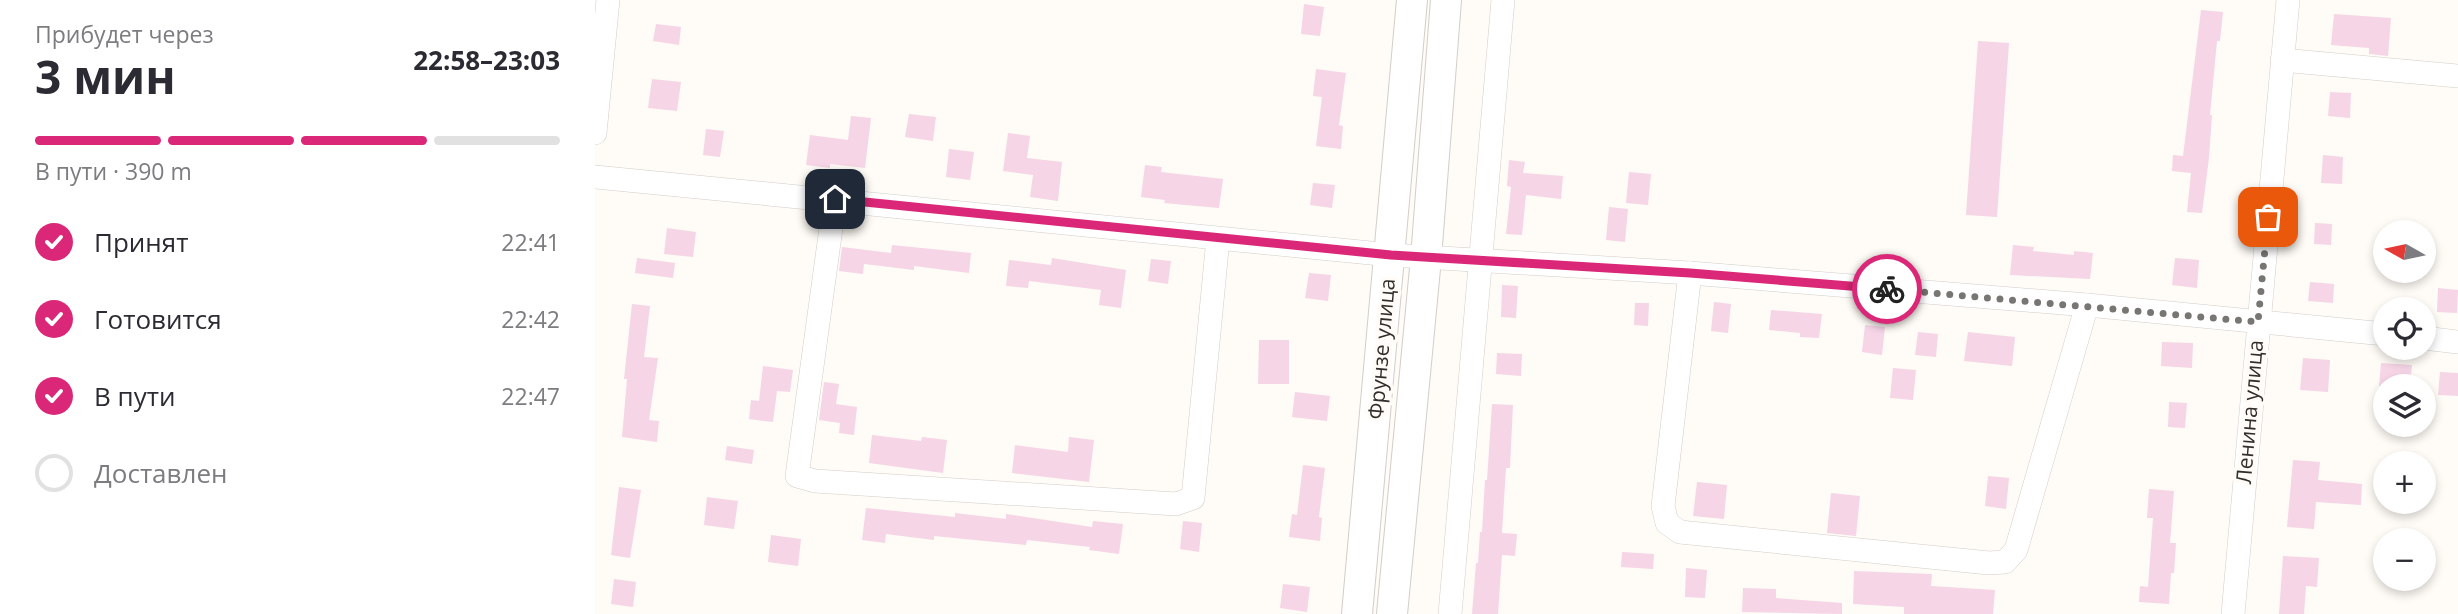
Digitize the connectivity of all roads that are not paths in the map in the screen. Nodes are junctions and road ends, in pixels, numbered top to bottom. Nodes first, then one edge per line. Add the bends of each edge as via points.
1 (608, 0) edge
2 (1412, 0) edge
3 (1446, 0) edge
4 (1503, 0) edge
5 (2288, 0) edge
6 (2282, 60) junction
7 (2458, 76) edge
8 (595, 133) edge
9 (595, 177) edge
10 (835, 199) junction
11 (1218, 239) junction
12 (1391, 255) junction
13 (1426, 258) junction
14 (1482, 260) junction
15 (1690, 273) junction
16 (2087, 305) junction
17 (2258, 322) junction
18 (2373, 333) edge
19 (2436, 339) edge
20 (2458, 342) edge
21 (1357, 614) edge
22 (1392, 614) edge
23 (1450, 614) edge
24 (2233, 614) edge

1 - 8 street
2 - 12 main road, Фрунзе улица
3 - 13 main road, Фрунзе улица
4 - 14 street
5 - 6 street, Ленина улица
6 - 7 street
6 - 17 street, Ленина улица
9 - 10 street
10 - 11 street
10 - 11 street via 797,476 815,481 1176,504 1193,498
11 - 12 street
12 - 13 street
12 - 21 main road, Фрунзе улица
13 - 14 street
13 - 22 main road, Фрунзе улица
14 - 15 street
14 - 23 street
15 - 16 street
15 - 16 street via 1663,506 1667,523 1680,532 1989,563 2005,562 2017,550
16 - 17 street
17 - 18 street
17 - 24 street, Ленина улица
19 - 20 street

